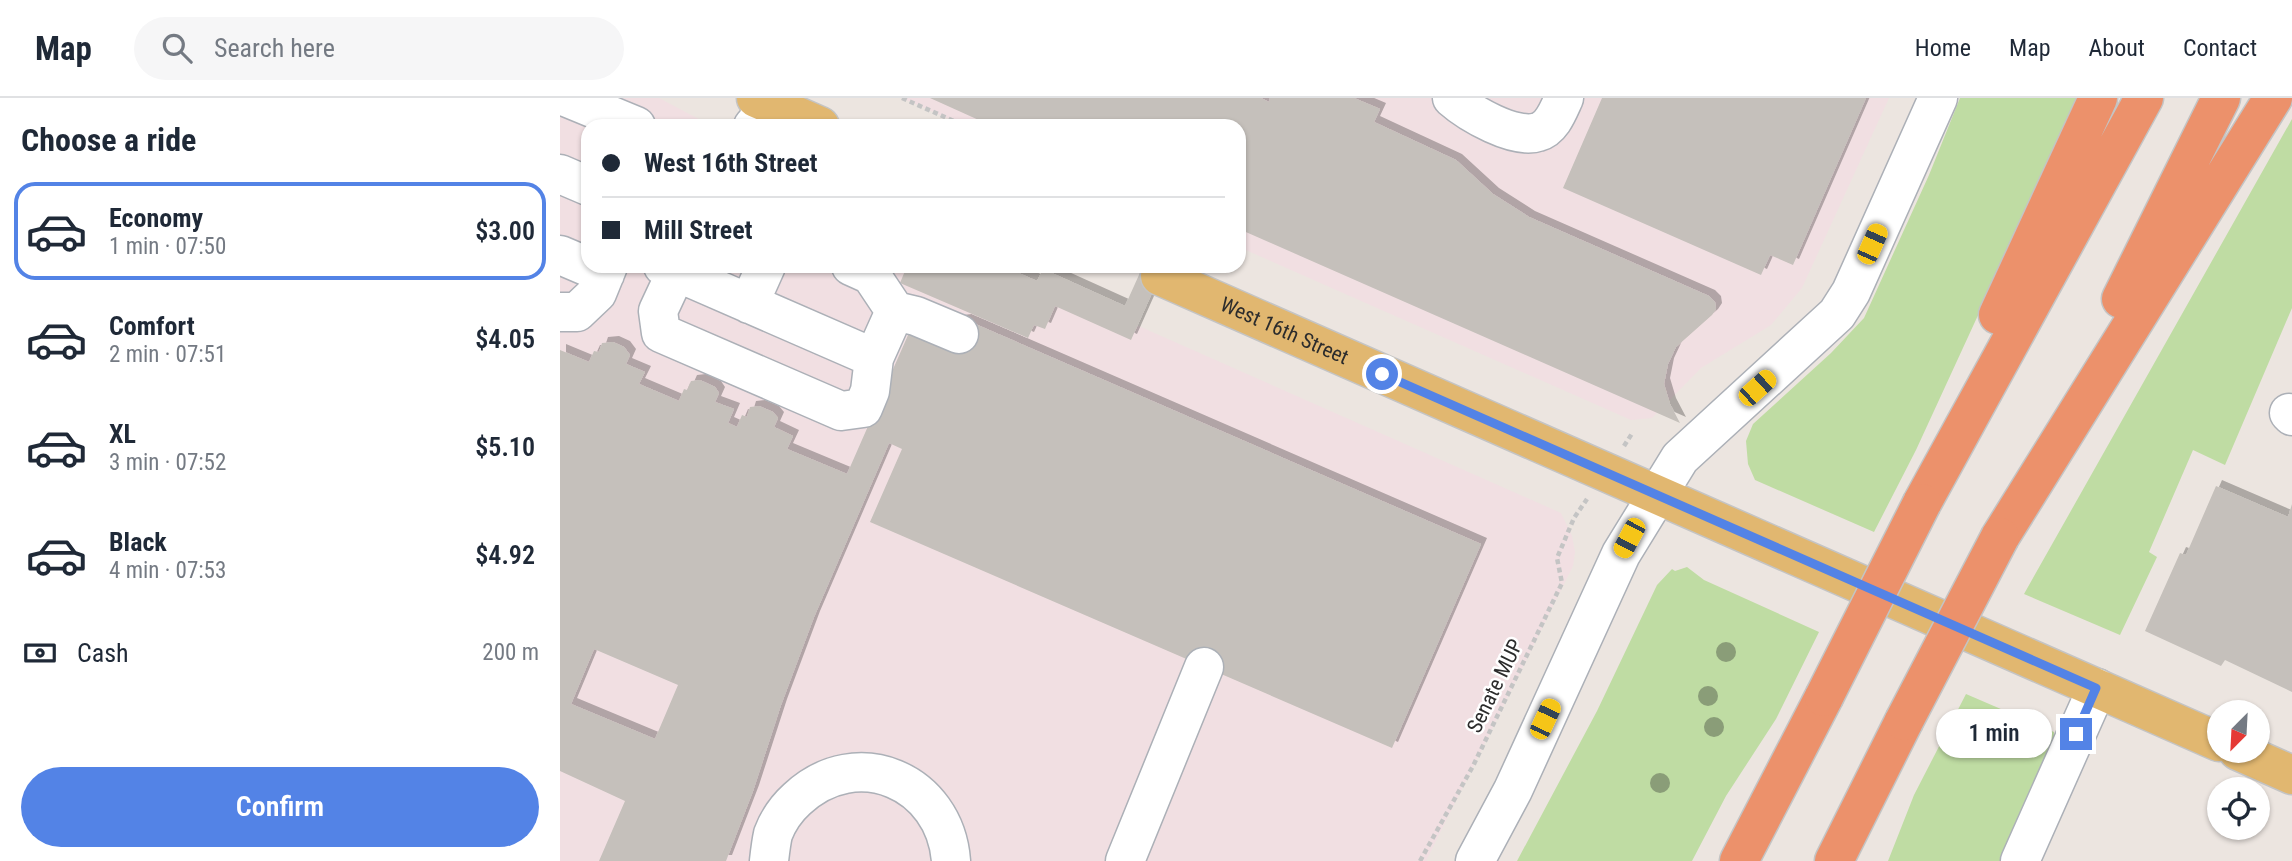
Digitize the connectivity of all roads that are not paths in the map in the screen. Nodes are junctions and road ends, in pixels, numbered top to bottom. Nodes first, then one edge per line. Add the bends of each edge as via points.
1 (568, 98) edge
2 (1452, 98) edge
3 (1564, 98) edge
4 (1938, 98) edge
5 (2098, 98) edge
6 (2144, 98) edge
7 (2221, 98) edge
8 (2273, 98) edge
9 (763, 114) edge
10 (619, 119) edge
11 (787, 119) edge
12 (560, 174) edge
13 (581, 183) edge
14 (560, 255) edge
15 (581, 262) edge
16 (605, 273) edge
17 (671, 273) edge
18 (689, 273) edge
19 (756, 273) edge
20 (867, 273) edge
21 (1153, 273) edge
22 (735, 287) edge
23 (895, 311) junction
24 (560, 312) edge
25 (959, 334) dead end
26 (874, 358) junction
27 (2025, 492) junction
28 (1656, 495) junction
29 (1926, 495) junction
30 (1204, 667) dead end
31 (2096, 688) junction
32 (2207, 737) edge
33 (2265, 763) edge
34 (2292, 775) edge
35 (769, 861) edge
36 (951, 861) edge
37 (1125, 861) edge
38 (1475, 861) edge
39 (1739, 861) edge
40 (1834, 861) edge
41 (2020, 861) edge

1 - 10 street
2 - 3 street via 1467,111 1520,134 1539,132 1554,120
4 - 28 street via 1837,314 1680,458
5 - 29 highway via 1968,381
6 - 29 highway
7 - 27 highway
8 - 27 highway
9 - 11 main road
12 - 13 street
14 - 15 street
16 - 24 street via 597,293 577,312
17 - 26 street via 658,311 661,333 841,411 863,408
18 - 22 street
19 - 22 street
20 - 23 street
21 - 28 main road, West 16th Street
22 - 26 street
23 - 25 street
23 - 26 street
27 - 40 highway, bridge
28 - 31 main road, West 16th Street
28 - 38 street via 1621,554 1513,790
29 - 39 highway, bridge
30 - 37 street
31 - 32 main road, West 16th Street
31 - 41 street
33 - 34 main road
35 - 36 street via 774,834 788,808 809,788 836,775 865,772 894,778 919,793 938,815 950,842

